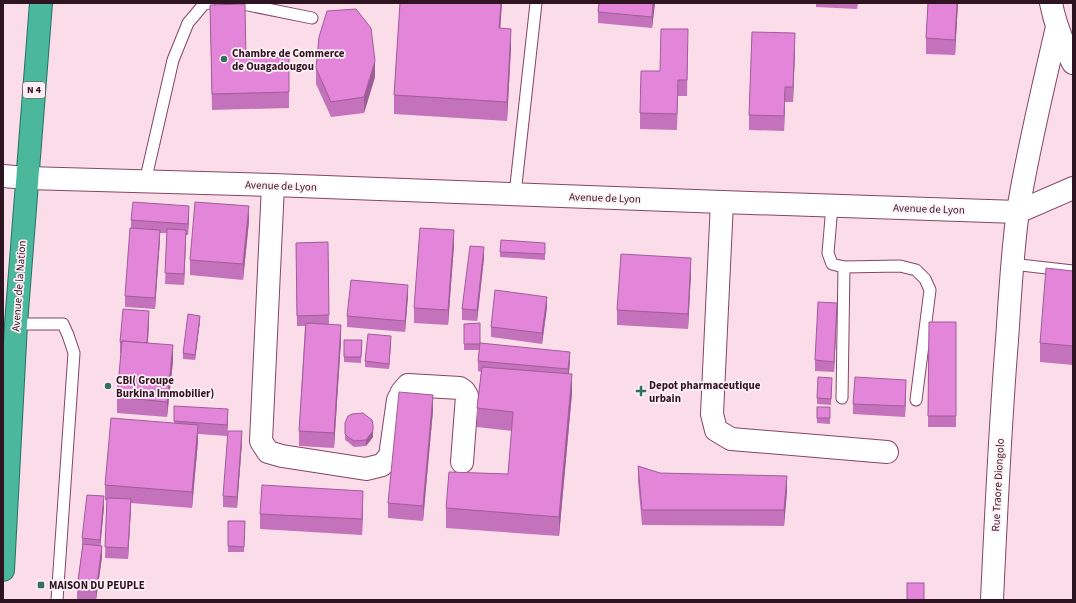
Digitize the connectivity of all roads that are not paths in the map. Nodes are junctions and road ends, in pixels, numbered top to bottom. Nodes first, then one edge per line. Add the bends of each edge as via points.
1 (41, 3) edge
2 (209, 3) edge
3 (238, 3) edge
4 (536, 3) edge
5 (1051, 3) edge
6 (312, 18) dead end
7 (1057, 27) junction
8 (1073, 63) edge
9 (3, 176) edge
10 (28, 178) junction
11 (146, 182) junction
12 (273, 185) junction
13 (1073, 188) edge
14 (514, 194) junction
15 (722, 202) junction
16 (832, 206) junction
17 (1018, 212) junction
18 (1012, 264) junction
19 (844, 267) junction
20 (1073, 271) edge
21 (16, 324) junction
22 (842, 398) dead end
23 (916, 400) dead end
24 (887, 452) dead end
25 (462, 462) dead end
26 (3, 570) edge
27 (57, 600) edge
28 (992, 600) edge

1 - 10 highway, Avenue de la Nation / N 4
2 - 11 lane via 204,4 188,23 173,60
3 - 6 lane
4 - 14 lane
5 - 7 street
7 - 8 street
7 - 17 street
9 - 10 street, Avenue de Lyon
10 - 11 street, Avenue de Lyon
10 - 21 highway, Avenue de la Nation / N 4
11 - 12 street, Avenue de Lyon
12 - 14 street, Avenue de Lyon
12 - 25 street via 261,440 268,452 366,469 382,465 390,456 398,400 408,386 460,388 467,396
13 - 17 street
14 - 15 street, Avenue de Lyon
15 - 16 street, Avenue de Lyon
15 - 24 street via 712,414 716,430 731,439
16 - 17 street, Avenue de Lyon
16 - 19 lane via 828,254 832,264
17 - 18 street, Rue Traore Diongolo
18 - 20 lane
18 - 28 street, Rue Traore Diongolo
19 - 22 lane
19 - 23 lane via 900,266 916,270 925,279 930,290
21 - 26 highway, Avenue de la Nation / N 4
21 - 27 lane via 63,324 74,353

